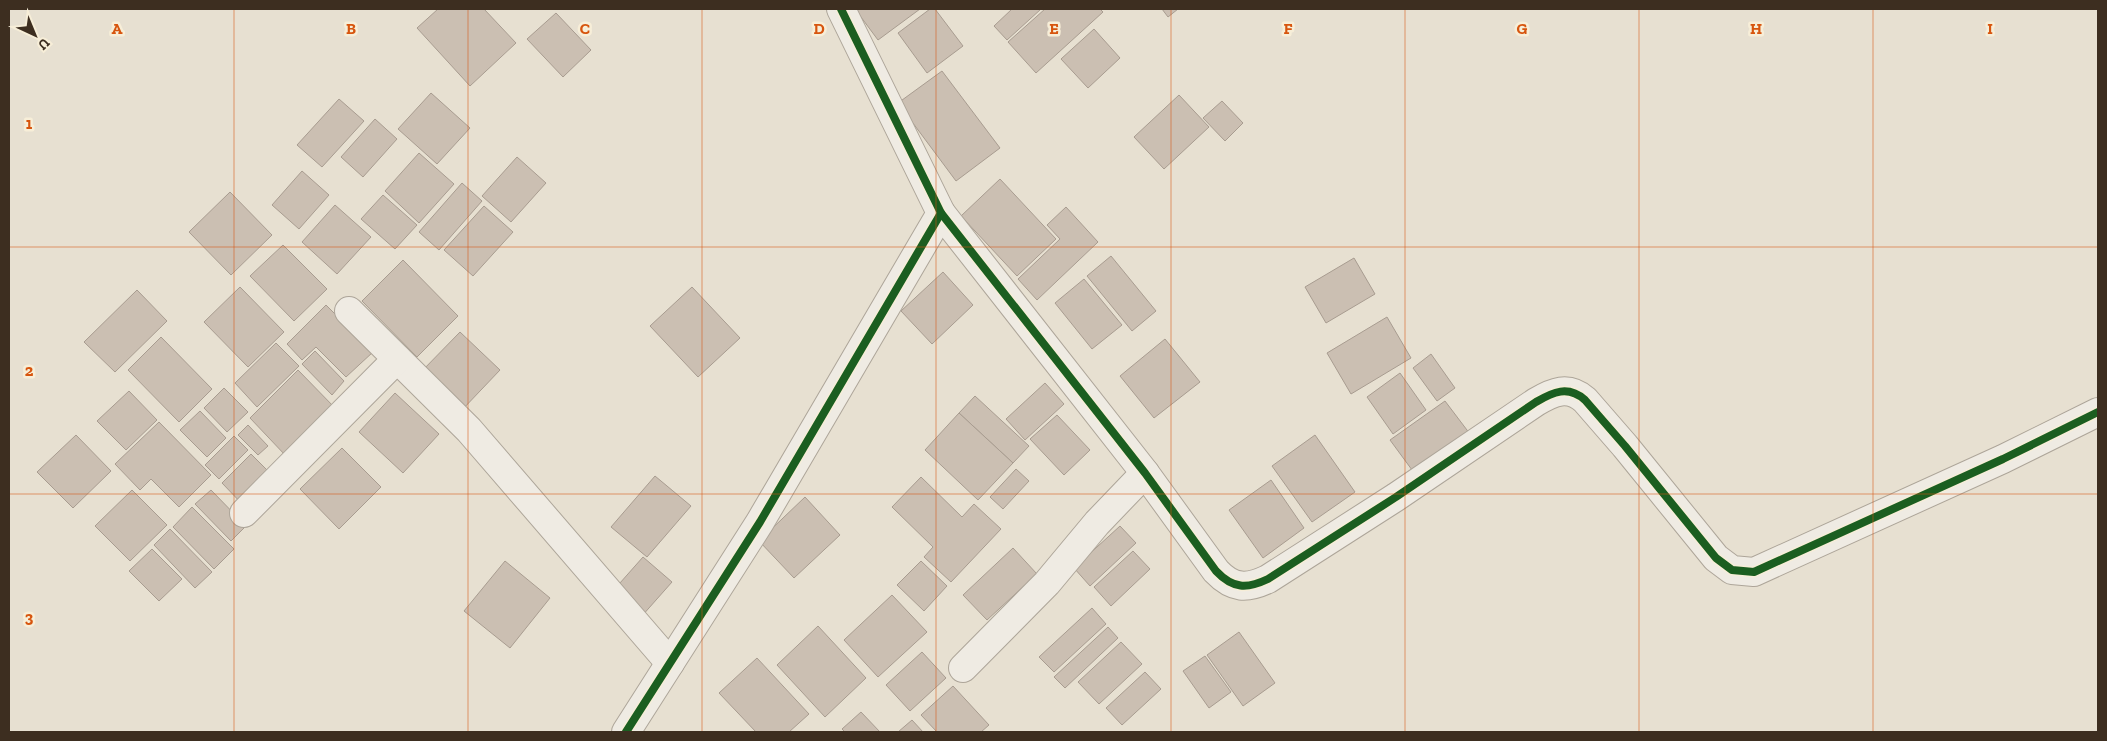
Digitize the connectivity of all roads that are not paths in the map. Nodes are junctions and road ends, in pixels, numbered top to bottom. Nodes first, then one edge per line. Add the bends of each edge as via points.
1 (842, 9) edge
2 (941, 213) junction
3 (349, 311) dead end
4 (397, 359) junction
5 (2098, 412) edge
6 (1145, 473) junction
7 (244, 513) dead end
8 (670, 662) junction
9 (963, 668) dead end
10 (626, 732) edge

1 - 2 street
2 - 6 street
2 - 8 street via 760,522
3 - 4 street
4 - 7 street
4 - 8 street via 469,430
5 - 6 street via 1791,557 1749,572 1732,570 1716,558 1585,400 1567,390 1553,392 1536,402 1396,497 1256,584 1234,584 1223,579
6 - 9 street via 1042,588
8 - 10 street

